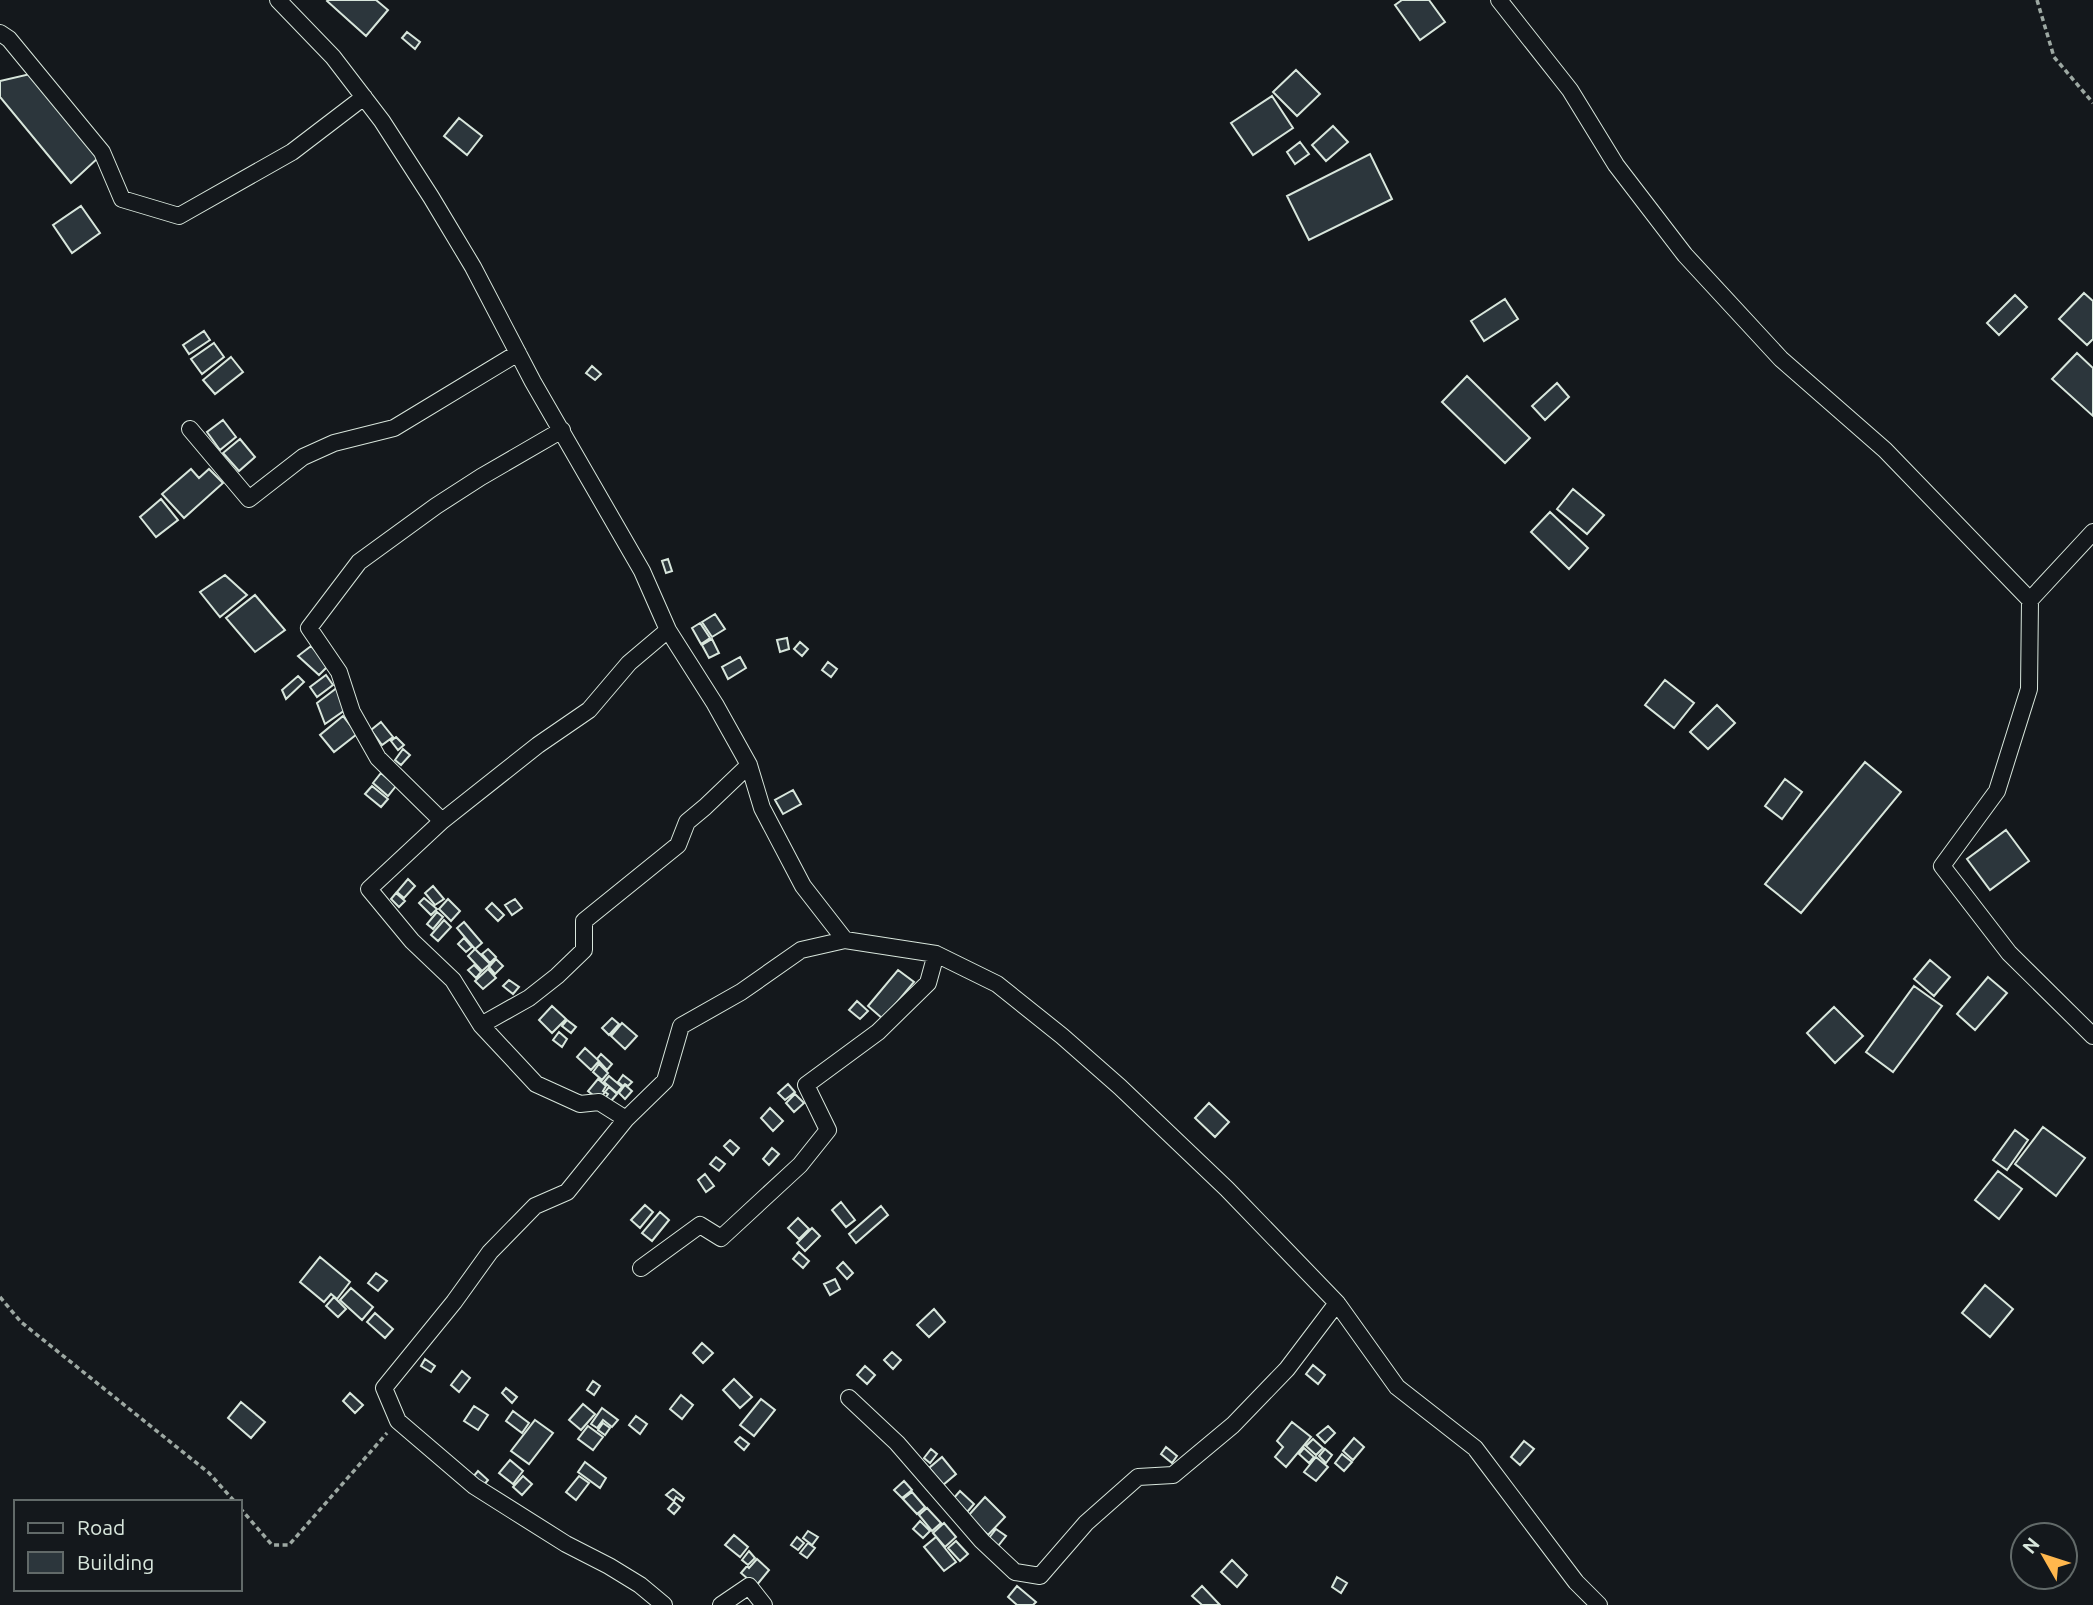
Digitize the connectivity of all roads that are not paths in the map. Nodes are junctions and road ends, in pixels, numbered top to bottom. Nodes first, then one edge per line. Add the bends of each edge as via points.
1 (278, 0) edge
2 (1499, 0) edge
3 (0, 33) edge
4 (364, 97) junction
5 (518, 353) junction
6 (190, 429) dead end
7 (562, 430) junction
8 (2093, 532) edge
9 (2031, 600) junction
10 (668, 629) junction
11 (749, 765) junction
12 (442, 821) junction
13 (845, 940) junction
14 (936, 954) junction
15 (481, 1025) junction
16 (2093, 1036) edge
17 (626, 1119) junction
18 (641, 1268) dead end
19 (1336, 1303) junction
20 (849, 1398) dead end
21 (664, 1605) edge
22 (721, 1605) edge
23 (764, 1605) edge
24 (1599, 1605) edge

1 - 4 street
2 - 9 street via 1570,90 1616,165 1685,255 1781,359 1885,450
3 - 4 street via 102,152 122,199 179,216 292,152
4 - 5 street via 431,197
5 - 6 street via 394,428 334,443 303,457 249,499
5 - 7 street
7 - 10 street via 642,570
7 - 12 street via 436,506 359,562 309,628 339,672 352,712 378,758
8 - 9 street
9 - 16 street via 2029,689 1997,791 1942,866 2009,953
10 - 11 street
10 - 12 street via 629,663 589,710
11 - 13 street via 762,808 803,886
11 - 15 street via 687,822 678,845 584,921 584,950 529,998
12 - 15 street via 369,889 412,941 453,980
13 - 14 street
13 - 17 street via 801,950 681,1026 665,1081
14 - 18 street via 928,983 878,1032 806,1085 828,1130 800,1165 721,1238 700,1225
14 - 19 street via 997,984 1101,1070 1227,1189
15 - 17 street via 536,1084 580,1104 599,1102
17 - 21 street via 567,1192 535,1206 489,1252 384,1388 398,1421 474,1486 640,1585
19 - 20 street via 1287,1369 1233,1425 1173,1475 1138,1476 1086,1523 1041,1576 1015,1572 897,1443
19 - 24 street via 1397,1387 1475,1448 1576,1582
22 - 23 street via 749,1586

